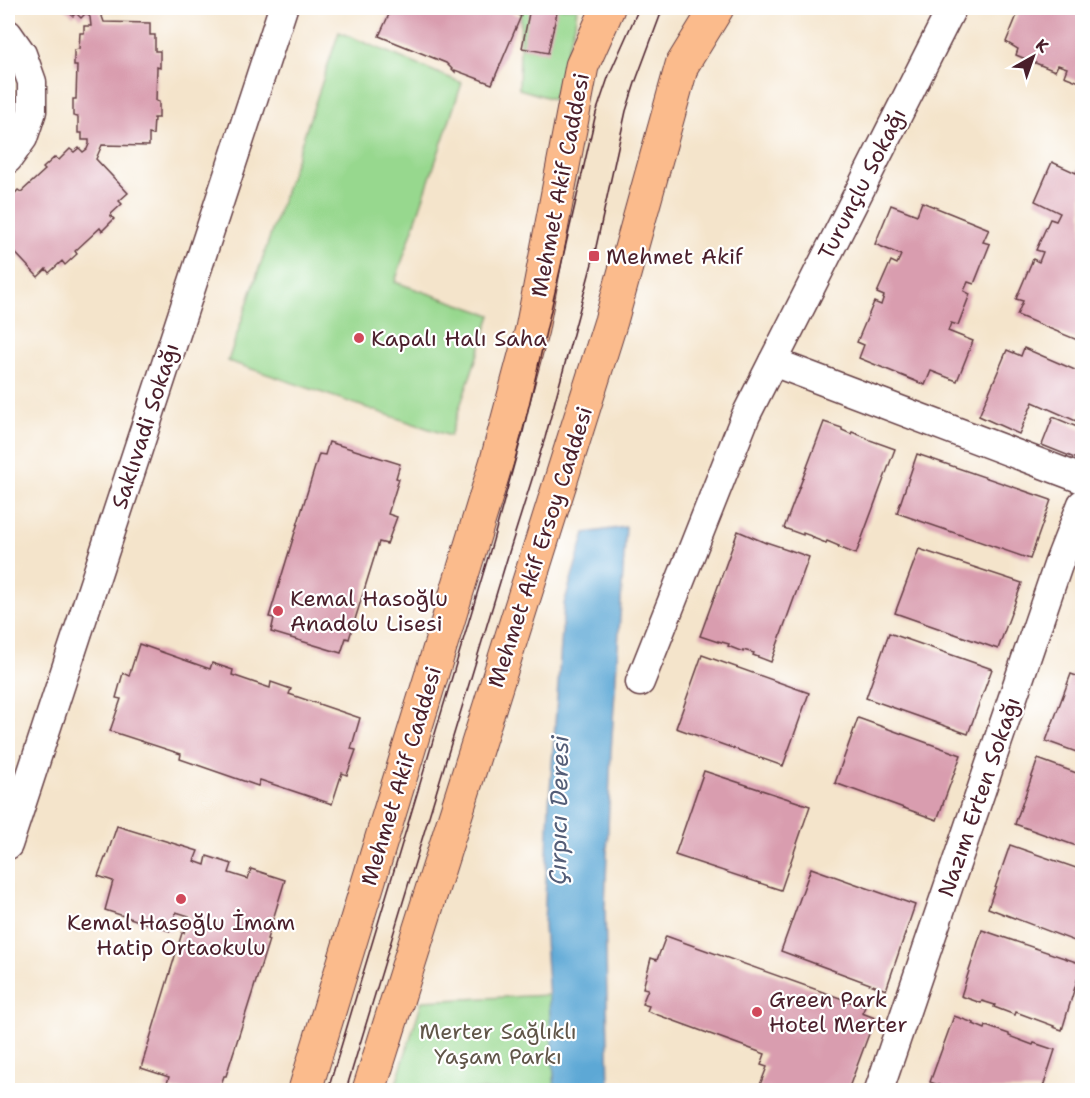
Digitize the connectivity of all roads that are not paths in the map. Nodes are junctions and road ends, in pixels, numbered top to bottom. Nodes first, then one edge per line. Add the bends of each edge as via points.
1 (283, 8) edge
2 (608, 8) edge
3 (717, 8) edge
4 (952, 8) edge
5 (8, 34) edge
6 (8, 159) edge
7 (773, 362) junction
8 (1083, 480) edge
9 (1083, 504) edge
10 (640, 682) dead end
11 (8, 845) edge
12 (305, 1090) edge
13 (369, 1090) edge
14 (879, 1090) edge

1 - 11 street, Saklıvadi Sokağı
2 - 12 main road, Mehmet Akif Caddesi via 582,66 532,329 497,460
3 - 13 main road, Mehmet Akif Ersoy Caddesi via 682,65 611,321
4 - 7 street, Turunçlu Sokağı
5 - 6 street via 22,54 32,82 32,111 23,138
7 - 8 street
7 - 10 street, Turunçlu Sokağı via 746,415
9 - 14 street, Nazım Erten Sokağı via 1058,565

